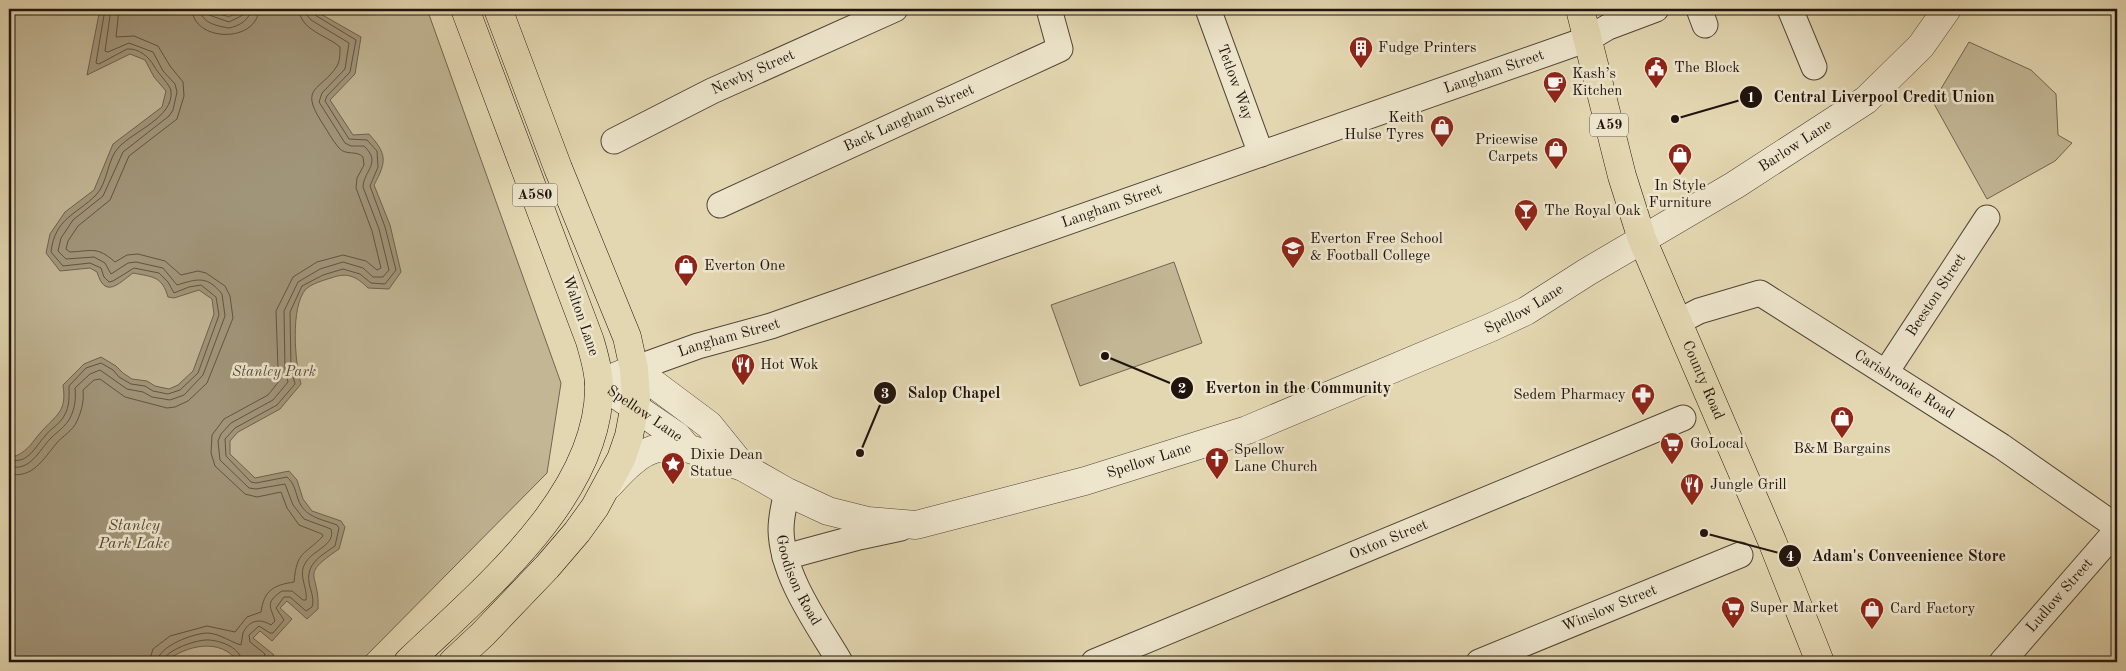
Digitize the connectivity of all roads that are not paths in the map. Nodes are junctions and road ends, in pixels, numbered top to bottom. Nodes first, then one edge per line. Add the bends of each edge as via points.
1 (465, 9) edge
2 (498, 9) edge
3 (895, 9) edge
4 (1049, 9) edge
5 (1208, 9) edge
6 (1580, 9) edge
7 (1656, 9) edge
8 (1790, 9) edge
9 (1947, 9) edge
10 (1588, 39) junction
11 (1814, 67) dead end
12 (614, 141) dead end
13 (1261, 154) junction
14 (720, 204) dead end
15 (1987, 218) dead end
16 (1642, 239) junction
17 (1678, 322) junction
18 (634, 369) junction
19 (1886, 372) junction
20 (599, 383) junction
21 (635, 408) junction
22 (1683, 418) dead end
23 (686, 448) junction
24 (743, 467) junction
25 (608, 486) junction
26 (787, 492) junction
27 (916, 525) junction
28 (2117, 528) edge
29 (1740, 555) dead end
30 (785, 557) junction
31 (408, 662) edge
32 (453, 662) edge
33 (840, 662) edge
34 (1094, 662) edge
35 (1479, 662) edge
36 (1820, 662) edge
37 (2002, 662) edge

1 - 20 highway, Walton Lane / A580 via 587,333
2 - 18 highway, A580 via 627,338
3 - 12 street, Newby Street via 712,91
4 - 14 street, Back Langham Street via 1060,49
5 - 13 street, Tetlow Way
6 - 10 highway, A59
7 - 10 street, Langham Street via 1608,27
8 - 11 street
9 - 16 street, Barlow Lane via 1921,46 1866,100
10 - 13 street, Langham Street
10 - 16 highway, A59 via 1622,176
13 - 18 street, Langham Street via 771,326 698,346
15 - 19 street, Beeston Street
16 - 17 highway, County Road / A59
16 - 27 street, Spellow Lane via 1526,311 1247,430 1085,481
17 - 19 street, Carisbrooke Road via 1699,311 1760,293
17 - 36 highway, County Road / A59
18 - 20 street
18 - 21 highway, A580
18 - 24 street, Spellow Lane via 709,426
19 - 28 street, Carisbrooke Road via 2001,446
20 - 21 street, Spellow Lane
20 - 31 highway, Walton Lane / A580 via 589,445 552,512 500,572
21 - 23 street, Spellow Lane via 678,436
21 - 25 highway, A580 via 629,436
22 - 34 street, Oxton Street
23 - 24 street, Spellow Lane
23 - 25 street via 659,448 649,452
24 - 26 street, Spellow Lane
25 - 32 highway, A580 via 577,532
26 - 27 street, Spellow Lane via 848,517
26 - 30 street, Goodison Road via 781,529
27 - 30 street, Spellow Lane
28 - 37 street, Ludlow Street
29 - 35 street, Winslow Street
30 - 33 street, Goodison Road via 790,573

